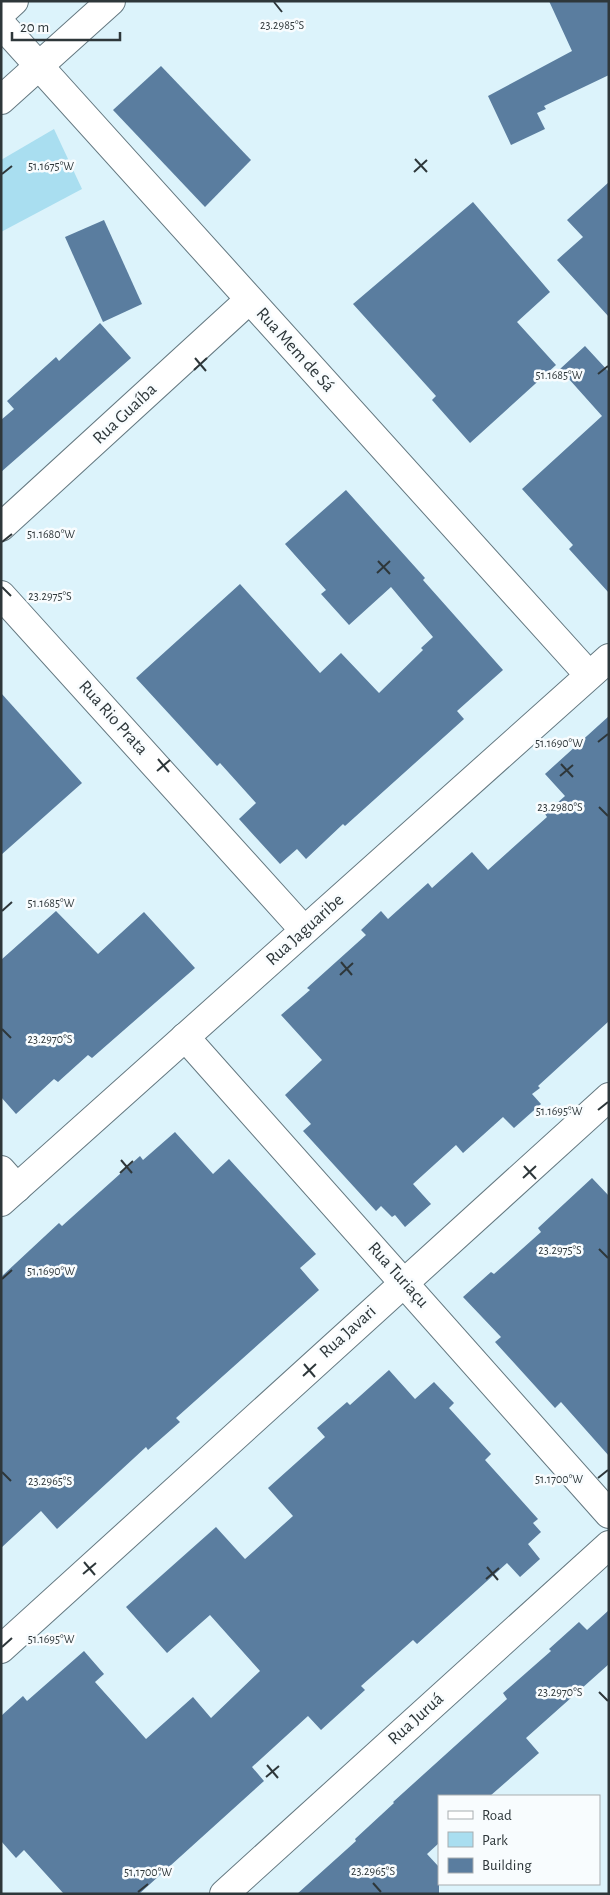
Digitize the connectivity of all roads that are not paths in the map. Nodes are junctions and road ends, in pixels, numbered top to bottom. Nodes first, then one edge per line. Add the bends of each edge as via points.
1 (14, 1) edge
2 (111, 1) edge
3 (1, 13) edge
4 (1, 24) edge
5 (39, 66) junction
6 (1, 100) edge
7 (249, 300) junction
8 (1, 528) edge
9 (1, 595) edge
10 (599, 666) edge
11 (304, 930) junction
12 (184, 1037) junction
13 (609, 1097) edge
14 (6, 1187) edge
15 (404, 1281) junction
16 (609, 1514) edge
17 (609, 1545) edge
18 (1, 1649) edge
19 (224, 1894) edge

1 - 3 street
2 - 5 street
4 - 5 street, Rua Mem de Sá
5 - 6 street
5 - 7 street, Rua Mem de Sá
7 - 8 street, Rua Guaíba
7 - 10 street, Rua Mem de Sá
9 - 11 street, Rua Rio Prata
10 - 11 street, Rua Jaguaribe
11 - 12 street, Rua Jaguaribe
12 - 14 street, Rua Jaguaribe
12 - 15 street, Rua Turiaçu
13 - 15 street, Rua Javari
15 - 16 street, Rua Turiaçu
15 - 18 street, Rua Javari
17 - 19 street, Rua Juruá

